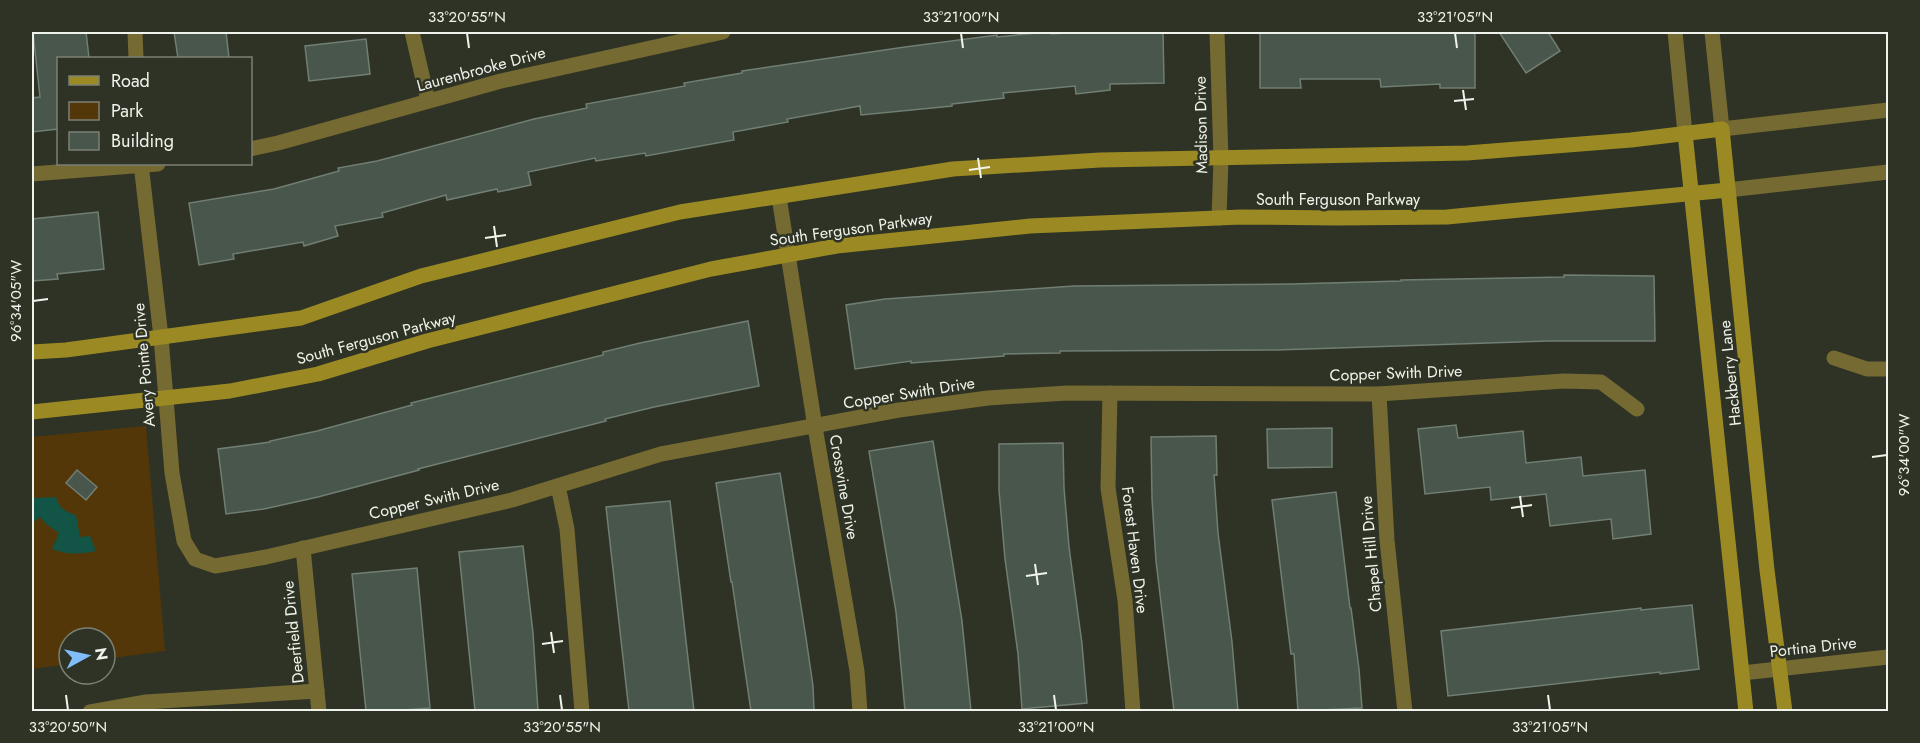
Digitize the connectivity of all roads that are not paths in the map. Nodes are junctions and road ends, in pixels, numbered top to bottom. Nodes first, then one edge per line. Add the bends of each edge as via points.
1 (135, 32) edge
2 (412, 32) edge
3 (723, 32) edge
4 (1217, 32) edge
5 (1675, 32) edge
6 (1712, 32) edge
7 (686, 35) edge
8 (136, 57) edge
9 (428, 101) junction
10 (1888, 110) edge
11 (1722, 129) junction
12 (1685, 133) junction
13 (252, 149) edge
14 (1221, 159) junction
15 (131, 165) edge
16 (142, 165) edge
17 (1888, 172) edge
18 (32, 174) edge
19 (1728, 190) junction
20 (1691, 192) junction
21 (779, 197) junction
22 (1218, 218) junction
23 (788, 255) junction
24 (161, 337) junction
25 (32, 352) edge
26 (1834, 358) dead end
27 (1888, 369) edge
28 (1110, 393) junction
29 (1379, 394) junction
30 (166, 398) junction
31 (1637, 409) dead end
32 (32, 412) edge
33 (815, 427) junction
34 (558, 486) junction
35 (303, 549) junction
36 (195, 559) joint
37 (1888, 657) edge
38 (1781, 669) junction
39 (1742, 672) junction
40 (317, 691) junction
41 (90, 711) edge
42 (319, 711) edge
43 (582, 711) edge
44 (860, 711) edge
45 (1133, 711) edge
46 (1405, 711) edge
47 (1746, 711) edge
48 (1785, 711) edge

1 - 8 street
2 - 9 street
3 - 7 street, Laurenbrooke Drive
4 - 14 street, Madison Drive
5 - 12 street, Hackberry Lane
6 - 11 street, Hackberry Lane
7 - 9 street, Laurenbrooke Drive
9 - 13 street, Laurenbrooke Drive
10 - 11 street
11 - 12 street
11 - 19 street, Hackberry Lane
12 - 14 street via 1467,153
12 - 20 street, Hackberry Lane
14 - 21 street via 1100,160 953,169
14 - 22 street, Madison Drive
15 - 18 street
16 - 24 street, Avery Pointe Drive
17 - 19 street
19 - 20 street, South Ferguson Parkway
19 - 38 street, Hackberry Lane via 1767,570
20 - 22 street, South Ferguson Parkway via 1448,217
20 - 39 street, Hackberry Lane
21 - 23 street, Crossvine Drive
21 - 24 street via 680,212 421,276 301,318
22 - 23 street, South Ferguson Parkway via 1030,226 837,246
23 - 30 street, South Ferguson Parkway via 711,269 570,304 318,374 230,391
23 - 33 street, Crossvine Drive
24 - 25 street
24 - 30 street, Avery Pointe Drive
26 - 27 street via 1867,369
28 - 29 street, Copper Swith Drive
28 - 33 street, Copper Swith Drive via 988,398
28 - 45 street, Forest Haven Drive via 1108,489 1125,600
29 - 31 street, Copper Swith Drive via 1601,382
29 - 46 street, Chapel Hill Drive via 1387,540
30 - 32 street, South Ferguson Parkway
30 - 36 street, Avery Pointe Drive via 172,473 184,541
33 - 34 street, Copper Swith Drive via 661,454
33 - 44 street, Crossvine Drive via 858,671
34 - 35 street, Copper Swith Drive
34 - 43 street via 567,529
35 - 36 street, Copper Swith Drive via 215,566
35 - 40 street, Deerfield Drive
37 - 38 street, Portina Drive
38 - 39 street, Portina Drive
38 - 48 street, Hackberry Lane
39 - 47 street, Hackberry Lane
40 - 41 street via 146,702
40 - 42 street, Deerfield Drive

